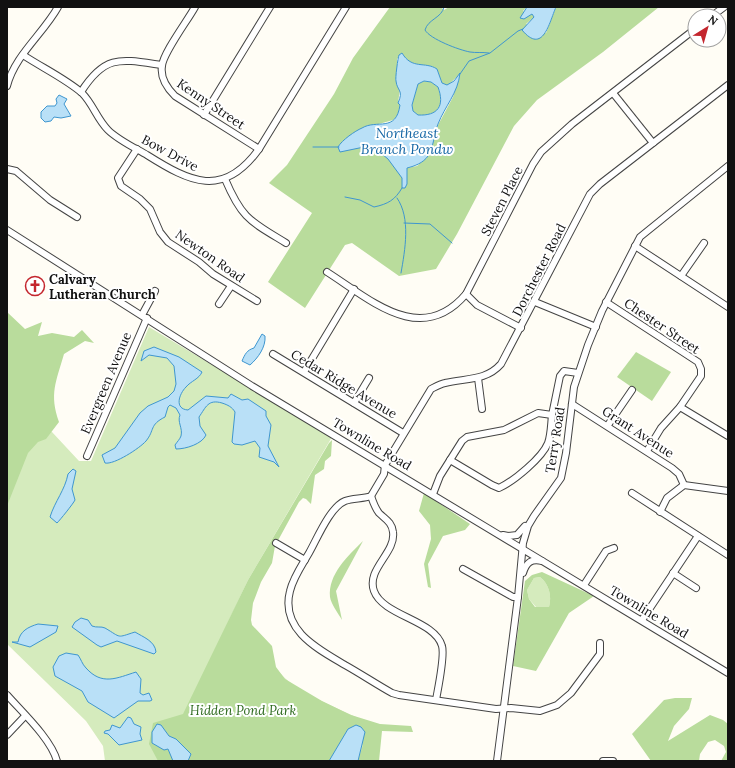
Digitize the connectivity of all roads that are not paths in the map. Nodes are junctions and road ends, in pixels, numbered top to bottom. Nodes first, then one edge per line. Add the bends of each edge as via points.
1 (58, 7) edge
2 (195, 7) edge
3 (270, 7) edge
4 (346, 7) edge
5 (687, 35) edge
6 (23, 55) junction
7 (162, 65) junction
8 (8, 75) edge
9 (728, 85) edge
10 (7, 86) edge
11 (81, 92) junction
12 (613, 93) junction
13 (204, 115) junction
14 (653, 143) junction
15 (137, 149) junction
16 (259, 149) junction
17 (728, 166) edge
18 (7, 169) edge
19 (225, 179) junction
20 (77, 217) dead end
21 (7, 230) edge
22 (286, 243) dead end
23 (704, 243) dead end
24 (635, 246) junction
25 (327, 272) dead end
26 (680, 276) junction
27 (232, 286) junction
28 (354, 289) junction
29 (155, 291) dead end
30 (466, 294) junction
31 (257, 301) dead end
32 (535, 302) junction
33 (606, 302) junction
34 (219, 304) dead end
35 (728, 307) edge
36 (144, 316) junction
37 (596, 327) junction
38 (521, 328) junction
39 (273, 354) dead end
40 (304, 372) junction
41 (578, 373) junction
42 (369, 378) dead end
43 (478, 378) junction
44 (632, 390) dead end
45 (354, 403) junction
46 (572, 404) junction
47 (680, 407) junction
48 (482, 409) dead end
49 (552, 415) junction
50 (608, 426) junction
51 (403, 433) junction
52 (728, 436) edge
53 (647, 451) junction
54 (87, 456) dead end
55 (450, 460) junction
56 (385, 465) junction
57 (684, 485) junction
58 (728, 491) edge
59 (632, 493) dead end
60 (433, 494) junction
61 (371, 496) junction
62 (660, 512) junction
63 (534, 516) junction
64 (487, 527) junction
65 (698, 536) junction
66 (276, 544) dead end
67 (522, 548) junction
68 (614, 548) dead end
69 (728, 555) edge
70 (305, 560) junction
71 (546, 563) junction
72 (463, 569) dead end
73 (673, 573) junction
74 (520, 584) junction
75 (584, 585) junction
76 (696, 588) dead end
77 (518, 597) junction
78 (642, 620) junction
79 (600, 643) dead end
80 (728, 673) edge
81 (7, 695) edge
82 (436, 700) junction
83 (504, 709) junction
84 (25, 716) junction
85 (7, 735) edge
86 (58, 761) edge
87 (497, 761) edge
88 (603, 761) edge
89 (613, 761) edge

1 - 6 street
2 - 7 street
3 - 13 street
4 - 16 street, Bow Drive
5 - 12 street, Steven Place
6 - 8 street
6 - 11 street, Bow Drive
7 - 11 street via 121,60 109,63 89,79
7 - 13 street, Kenny Street via 162,77 167,88
8 - 10 street
9 - 14 street, Dorchester Road
11 - 15 street, Bow Drive via 109,131
12 - 14 street
12 - 30 street, Steven Place via 572,124 533,164
13 - 16 street, Kenny Street
14 - 32 street, Dorchester Road via 590,194
15 - 19 street, Bow Drive via 180,175 196,181
15 - 27 street, Newton Road via 118,178 121,186 150,209 160,232 168,242
16 - 19 street, Bow Drive via 238,172
17 - 24 street, Terry Road via 640,237
18 - 20 street via 16,171 50,200
19 - 22 street via 234,201 244,216
21 - 36 street, Townline Road
23 - 26 street
24 - 26 street
24 - 33 street, Terry Road
25 - 28 street, Steven Place
26 - 35 street
27 - 31 street, Newton Road
27 - 34 street
28 - 30 street, Steven Place via 396,314 413,319 430,319 444,314
28 - 40 street
29 - 36 street, Evergreen Avenue
30 - 38 street via 477,305
32 - 37 street
32 - 38 street, Dorchester Road
33 - 37 street, Terry Road
33 - 47 street, Chester Street via 698,362 701,376
36 - 54 street, Evergreen Avenue
36 - 56 street, Townline Road via 190,347
37 - 41 street, Terry Road
38 - 43 street, Dorchester Road via 501,364 489,374
39 - 40 street, Cedar Ridge Avenue
40 - 45 street, Cedar Ridge Avenue
41 - 46 street, Terry Road
41 - 49 street via 564,371 560,376
42 - 45 street
43 - 48 street
43 - 51 street, Dorchester Road via 444,383 431,389
44 - 50 street
45 - 51 street, Cedar Ridge Avenue
46 - 50 street, Grant Avenue
46 - 63 street, Terry Road via 561,478
47 - 52 street
47 - 53 street, Chester Street via 661,428
49 - 55 street via 538,413 504,430 467,437
49 - 55 street via 548,443 543,451 528,467 499,488
50 - 53 street, Grant Avenue
51 - 56 street, Dorchester Road
53 - 57 street, Grant Avenue via 679,474
55 - 60 street
56 - 60 street, Townline Road
56 - 61 street, Dorchester Road via 384,474
57 - 58 street
57 - 62 street via 668,498
59 - 62 street
60 - 64 street, Townline Road
61 - 70 street via 350,499 337,506
61 - 82 street via 379,512 391,523 393,537 373,578 373,589 380,600 431,632 440,641 442,653
62 - 65 street
63 - 64 street via 520,533 513,536
63 - 67 street, Terry Road via 524,535
64 - 67 street, Townline Road
65 - 69 street
65 - 73 street
66 - 70 street
67 - 71 street, Townline Road
67 - 74 street, Terry Road
68 - 75 street via 606,551
70 - 82 street via 292,583 288,600 290,616 302,637 392,693
71 - 74 street via 536,560 528,562
71 - 75 street, Townline Road
72 - 77 street via 513,597
73 - 76 street
73 - 78 street
74 - 77 street, Terry Road
75 - 78 street, Townline Road
77 - 83 street, Terry Road
78 - 80 street, Townline Road
79 - 83 street via 600,654 571,693 557,706 540,711
81 - 84 street
82 - 83 street
83 - 87 street, Terry Road
84 - 85 street
84 - 86 street via 52,749
88 - 89 street

